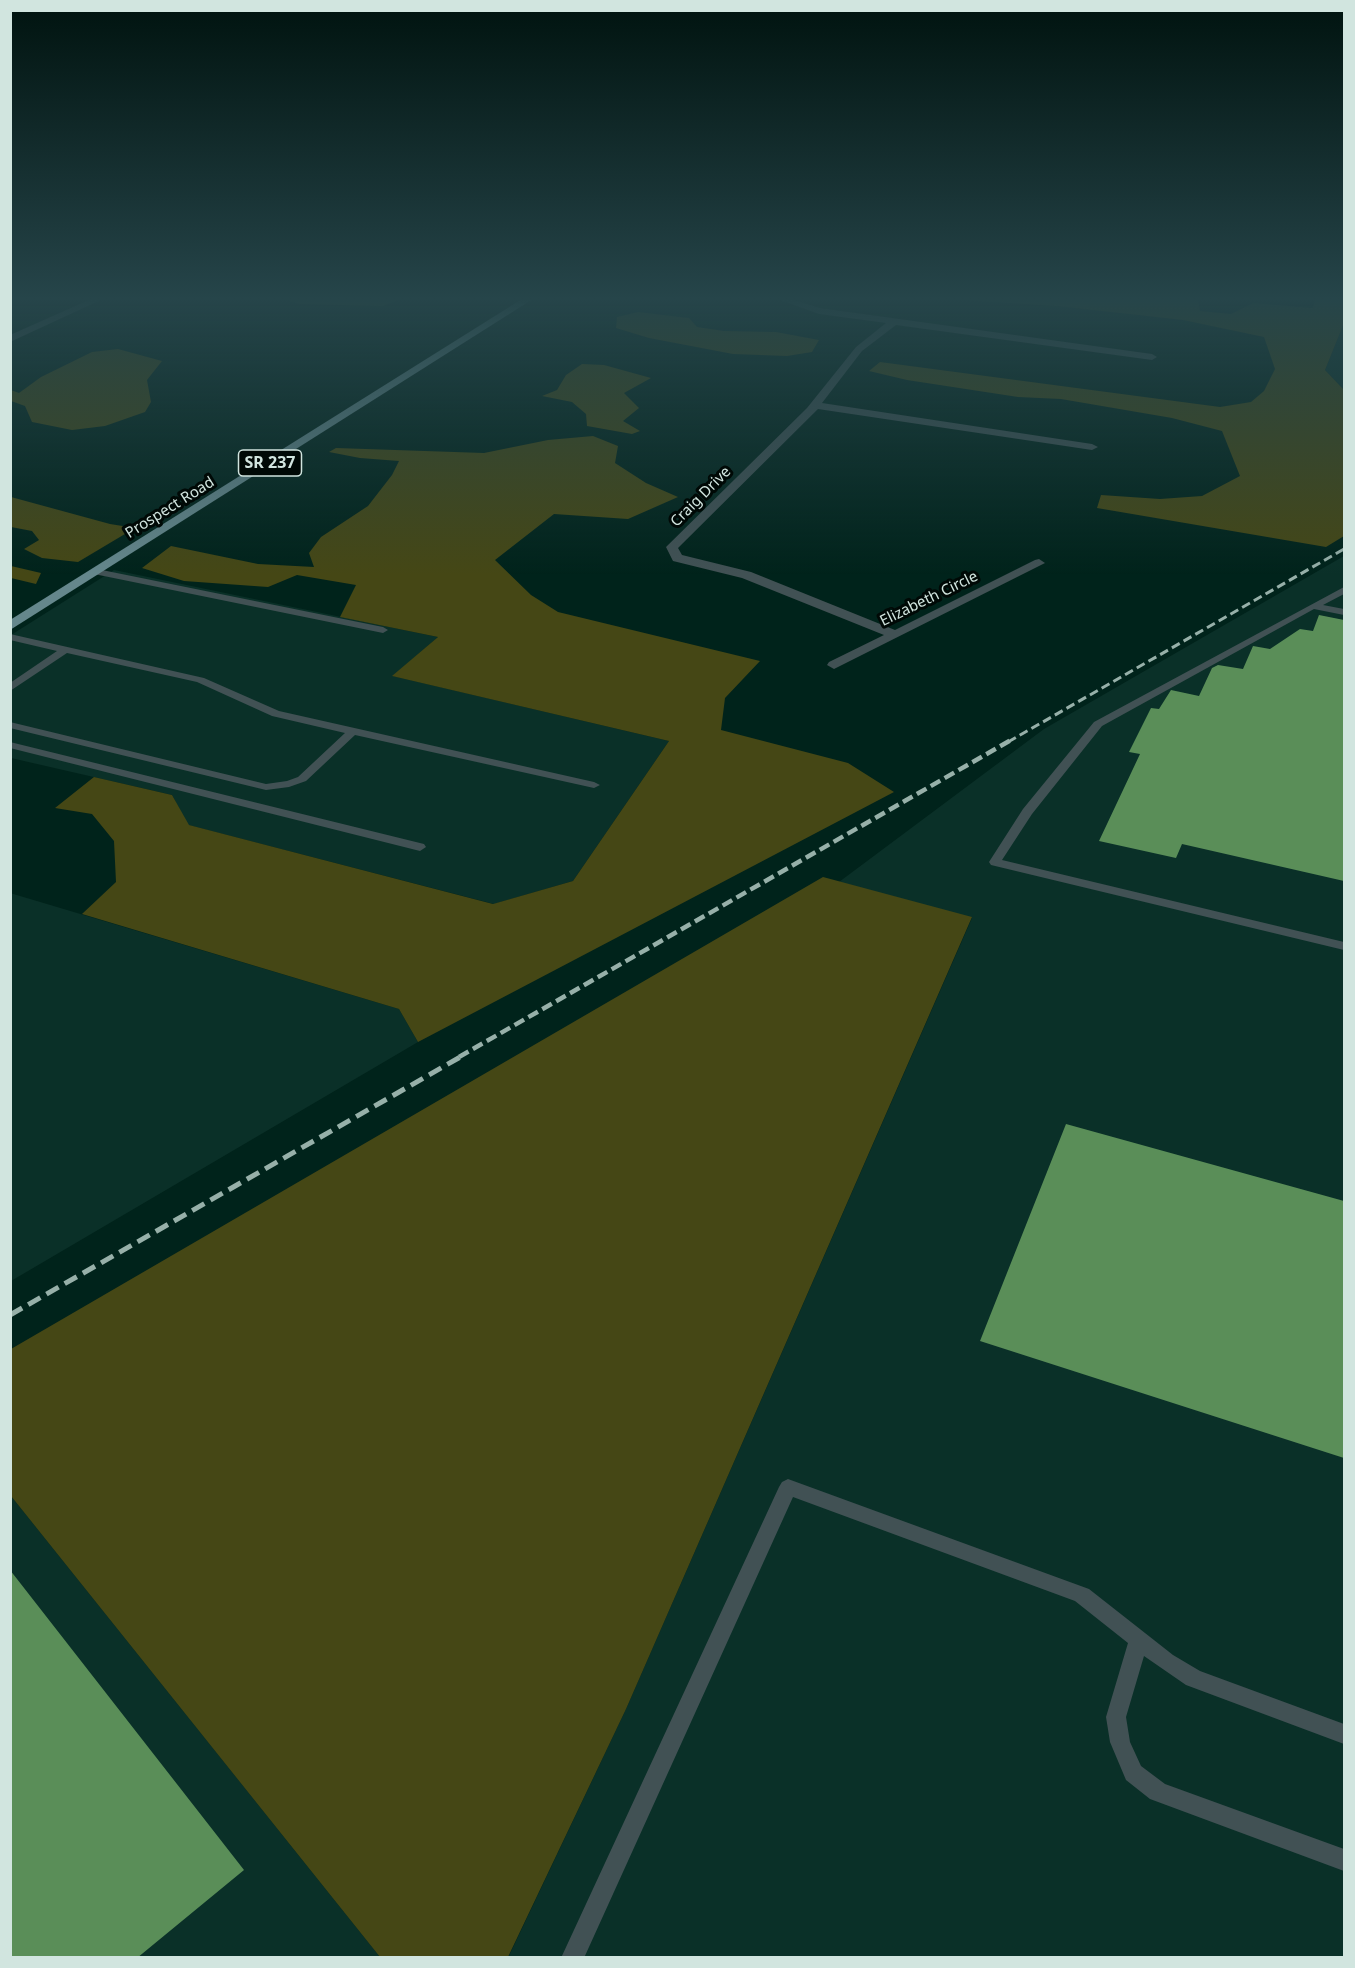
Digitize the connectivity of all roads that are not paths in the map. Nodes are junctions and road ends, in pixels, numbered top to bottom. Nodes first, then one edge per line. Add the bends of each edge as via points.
1 (384, 391) edge
2 (826, 391) edge
3 (815, 405) junction
4 (1092, 447) dead end
5 (1039, 563) dead end
6 (97, 572) junction
7 (1344, 590) edge
8 (1312, 606) junction
9 (1344, 612) edge
10 (10, 626) edge
11 (383, 630) dead end
12 (894, 634) junction
13 (10, 637) edge
14 (65, 650) junction
15 (834, 665) dead end
16 (10, 688) edge
17 (10, 725) edge
18 (354, 730) junction
19 (10, 745) edge
20 (594, 785) dead end
21 (420, 847) dead end
22 (1344, 946) edge
23 (1139, 1640) junction
24 (1344, 1734) edge
25 (1344, 1860) edge
26 (572, 1958) edge

1 - 6 main road, Prospect Road / SR 237
2 - 3 street, Craig Drive
3 - 4 street
3 - 12 street, Craig Drive via 672,548 677,558 746,575
5 - 12 street, Elizabeth Circle
6 - 10 main road, Prospect Road / SR 237
6 - 11 lane
7 - 8 lane
8 - 9 lane
8 - 22 lane via 1098,724 1027,812 995,862
12 - 15 street, Elizabeth Circle
13 - 14 lane
14 - 16 lane
14 - 18 lane via 200,680 276,714
17 - 18 lane via 266,787 302,779
18 - 20 lane
19 - 21 lane
23 - 24 lane via 1193,1678
23 - 25 lane via 1116,1717 1120,1742 1133,1773 1158,1792
23 - 26 lane via 1083,1595 788,1487

